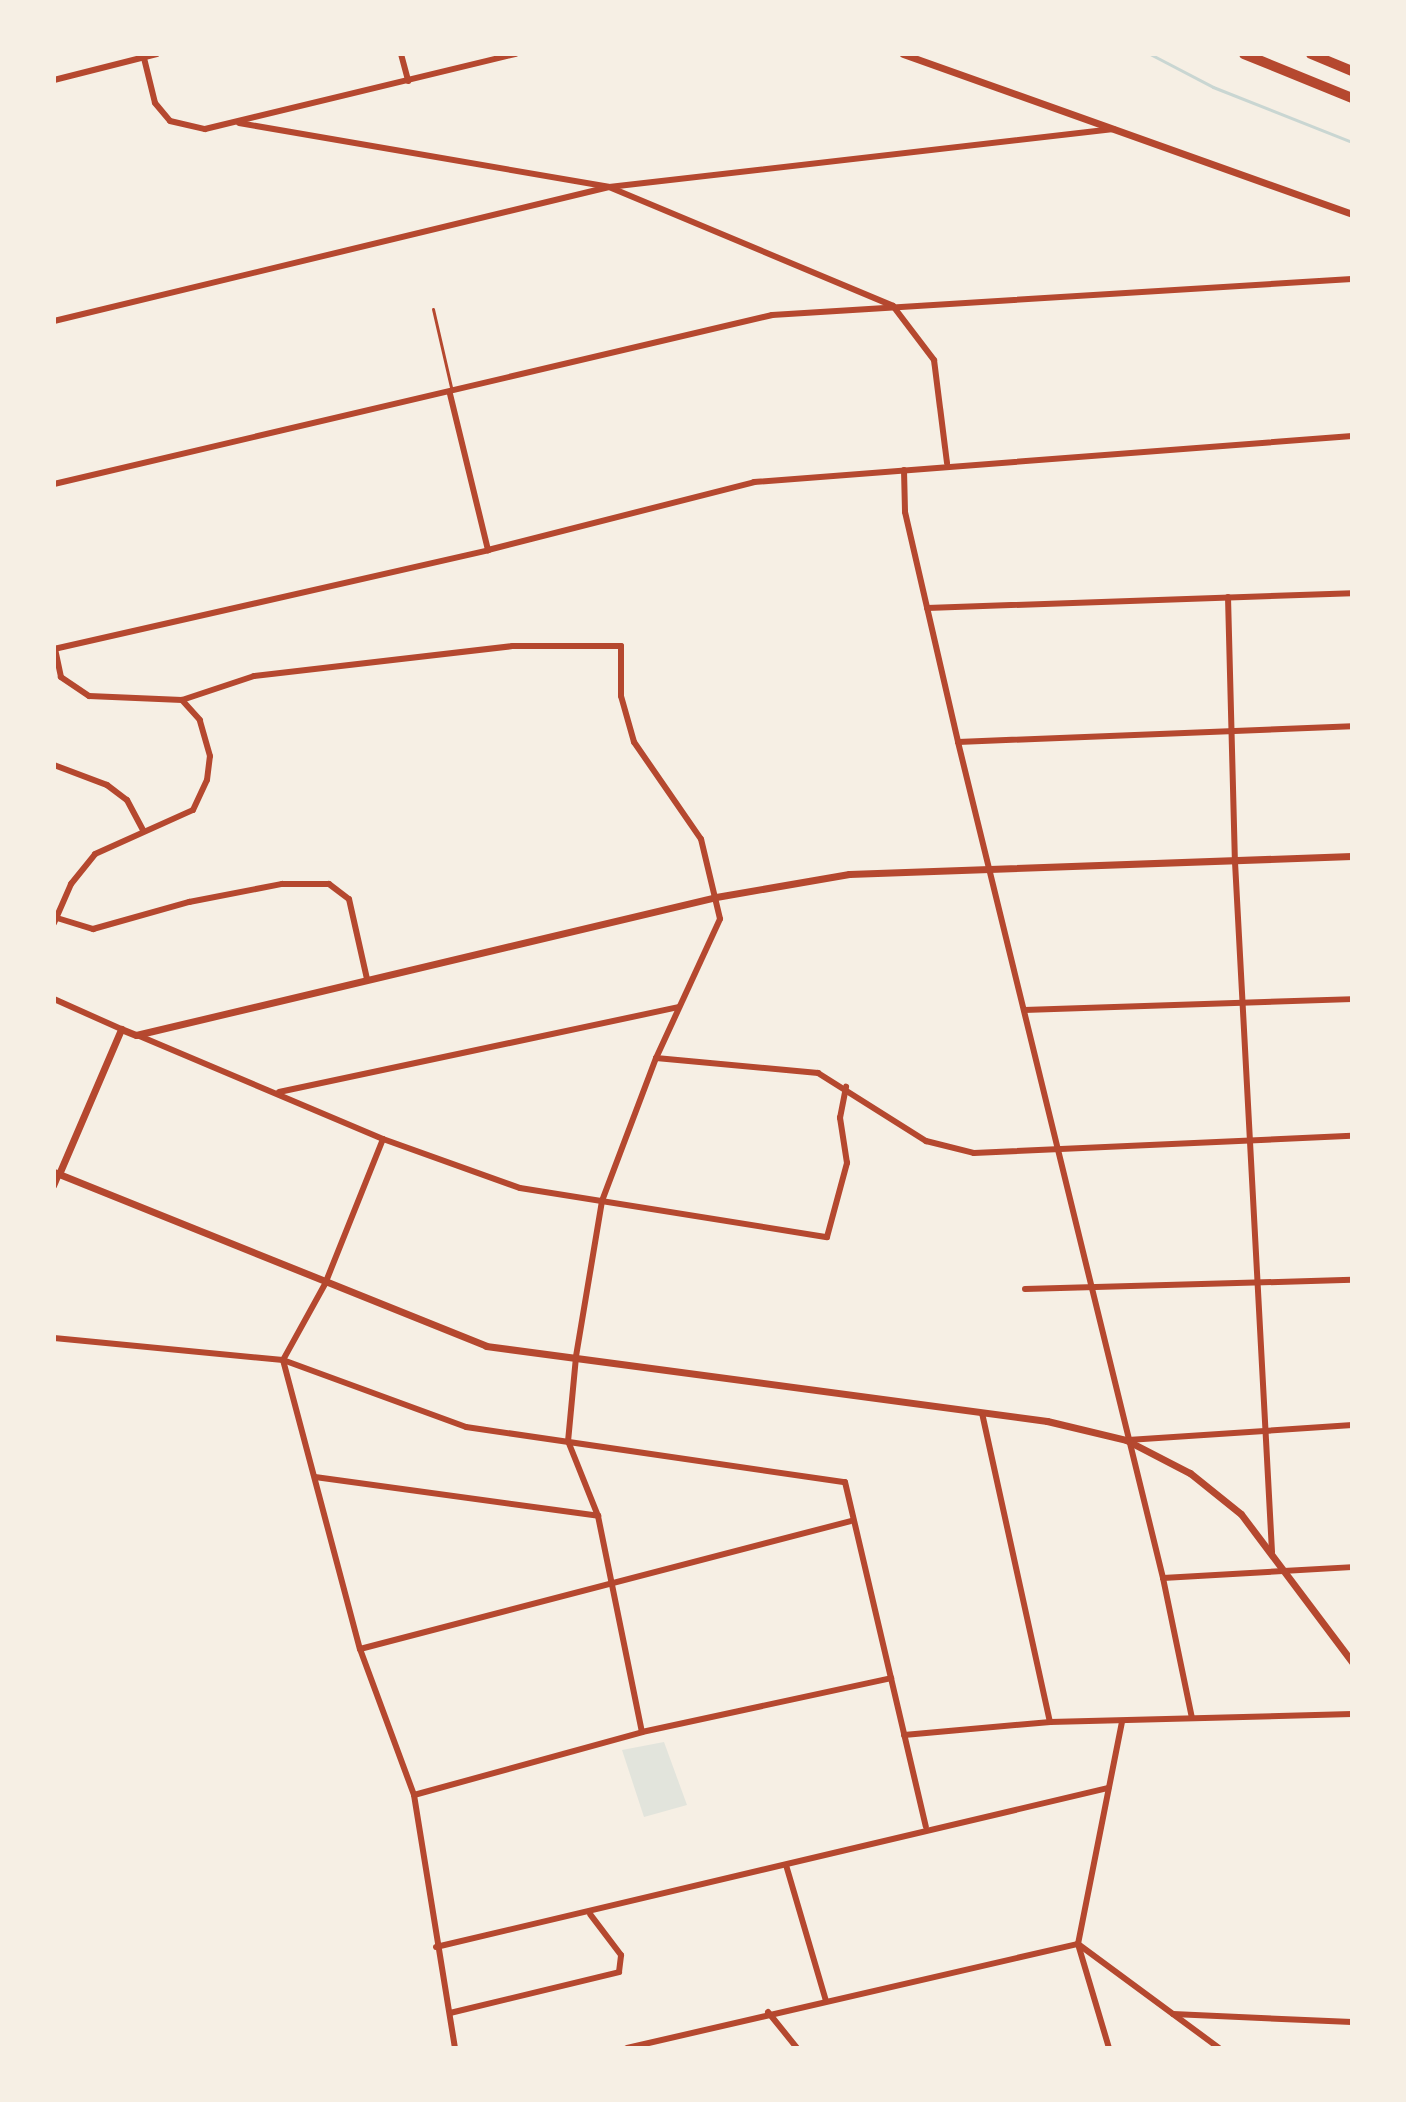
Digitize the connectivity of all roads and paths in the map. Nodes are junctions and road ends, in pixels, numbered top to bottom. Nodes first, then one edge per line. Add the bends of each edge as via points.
1 (157, 54) edge
2 (401, 54) edge
3 (516, 54) edge
4 (903, 54) edge
5 (1244, 54) edge
6 (1311, 54) edge
7 (143, 56) edge
8 (1352, 71) edge
9 (54, 80) edge
10 (408, 81) junction
11 (1352, 98) edge
12 (239, 123) junction
13 (1122, 128) junction
14 (609, 187) junction
15 (1352, 214) edge
16 (1352, 279) edge
17 (893, 306) junction
18 (433, 309) dead end
19 (54, 321) edge
20 (451, 393) junction
21 (1352, 436) edge
22 (947, 463) junction
23 (904, 470) junction
24 (54, 484) edge
25 (488, 550) junction
26 (1352, 593) edge
27 (1228, 597) junction
28 (927, 608) junction
29 (54, 649) edge
30 (182, 700) junction
31 (1352, 726) edge
32 (1232, 732) junction
33 (958, 742) junction
34 (54, 765) edge
35 (143, 830) junction
36 (1352, 856) edge
37 (1235, 862) junction
38 (993, 872) junction
39 (716, 897) junction
40 (55, 920) edge
41 (367, 979) junction
42 (54, 999) edge
43 (1352, 999) edge
44 (1244, 1004) junction
45 (678, 1007) junction
46 (1024, 1010) junction
47 (121, 1029) junction
48 (136, 1035) junction
49 (656, 1058) junction
50 (846, 1087) junction
51 (279, 1092) junction
52 (1352, 1136) edge
53 (383, 1139) junction
54 (1251, 1142) junction
55 (1058, 1147) junction
56 (56, 1173) edge
57 (54, 1186) edge
58 (602, 1201) junction
59 (1352, 1280) edge
60 (1257, 1283) junction
61 (325, 1284) junction
62 (1092, 1288) junction
63 (1025, 1289) dead end
64 (54, 1338) edge
65 (576, 1357) junction
66 (283, 1360) junction
67 (982, 1413) junction
68 (1352, 1425) edge
69 (1263, 1430) junction
70 (1126, 1440) junction
71 (568, 1441) junction
72 (315, 1477) junction
73 (598, 1516) junction
74 (851, 1521) junction
75 (1272, 1552) junction
76 (1352, 1567) edge
77 (1285, 1569) junction
78 (1163, 1578) junction
79 (609, 1582) junction
80 (360, 1649) junction
81 (1352, 1662) edge
82 (891, 1678) junction
83 (1352, 1714) edge
84 (1192, 1718) junction
85 (1050, 1722) junction
86 (1122, 1722) junction
87 (642, 1732) junction
88 (904, 1735) junction
89 (1108, 1788) junction
90 (414, 1795) junction
91 (926, 1827) junction
92 (786, 1865) junction
93 (590, 1914) junction
94 (1078, 1944) junction
95 (436, 1947) junction
96 (826, 2001) junction
97 (768, 2012) junction
98 (450, 2013) junction
99 (1173, 2014) junction
100 (1352, 2022) edge
101 (455, 2048) edge
102 (627, 2048) edge
103 (797, 2048) edge
104 (1109, 2048) edge
105 (1219, 2048) edge

1 - 7 street
2 - 10 street
3 - 10 street
4 - 13 street
5 - 11 highway
6 - 8 highway
7 - 9 street
7 - 12 street via 155,103 170,121 205,129
10 - 12 street
12 - 14 street
13 - 14 street
13 - 15 street
14 - 17 street
14 - 19 street
16 - 17 street
17 - 20 street via 772,315
17 - 22 street via 934,360
18 - 20 lane
20 - 24 street
20 - 25 street
21 - 22 street
22 - 23 street
23 - 25 street via 754,482
23 - 28 street via 905,512
25 - 29 street
26 - 27 street
27 - 28 street
27 - 32 street
28 - 33 street
29 - 30 street via 61,677 89,696
30 - 35 street via 207,737 207,780 193,810
30 - 39 street via 254,676 512,646 621,646 621,696 634,742 701,839
31 - 32 street
32 - 33 street
32 - 37 street
33 - 38 street
34 - 35 street via 107,785 127,800
35 - 40 street via 95,854 71,884
36 - 37 street
37 - 38 street
37 - 44 street
38 - 39 street via 849,874
38 - 46 street
39 - 41 street
39 - 45 street via 720,919
40 - 41 street via 93,929 189,902 282,884 329,884 349,899
41 - 48 street
42 - 47 street
43 - 44 street
44 - 46 street
44 - 54 street
45 - 49 street
45 - 51 street
46 - 55 street
47 - 48 street
47 - 56 street
48 - 51 street
49 - 50 street via 818,1073
49 - 58 street
50 - 55 street via 926,1141 974,1153
50 - 58 street via 840,1118 847,1163 827,1237
51 - 53 street
52 - 54 street
53 - 58 street via 520,1188
53 - 61 street
54 - 55 street
54 - 60 street
55 - 62 street
56 - 57 street
56 - 61 street
58 - 65 street
59 - 60 street
60 - 62 street
60 - 69 street
61 - 65 street via 486,1346
61 - 66 street
62 - 63 street
62 - 70 street
64 - 66 street
65 - 67 street
65 - 71 street
66 - 71 street via 466,1427
66 - 72 street
67 - 70 street via 1047,1421
67 - 85 street
68 - 69 street
69 - 70 street
69 - 75 street
70 - 75 street via 1216,1491
70 - 78 street
71 - 73 street
71 - 74 street via 845,1482
72 - 73 street
72 - 80 street
73 - 79 street
74 - 79 street
74 - 82 street
75 - 77 street
76 - 77 street
77 - 78 street
77 - 81 street
78 - 84 street
79 - 80 street
79 - 87 street
80 - 90 street
82 - 87 street
82 - 88 street
83 - 84 street
84 - 86 street
85 - 86 street
85 - 88 street
86 - 89 street
87 - 90 street
88 - 91 street
89 - 91 street
89 - 94 street
90 - 95 street
91 - 92 street
92 - 93 street
92 - 96 street
93 - 95 street
93 - 98 street via 621,1955 619,1972
94 - 96 street
94 - 99 street
94 - 104 street
95 - 98 street
96 - 97 street
97 - 102 street
97 - 103 street
98 - 101 street
99 - 100 street
99 - 105 street

